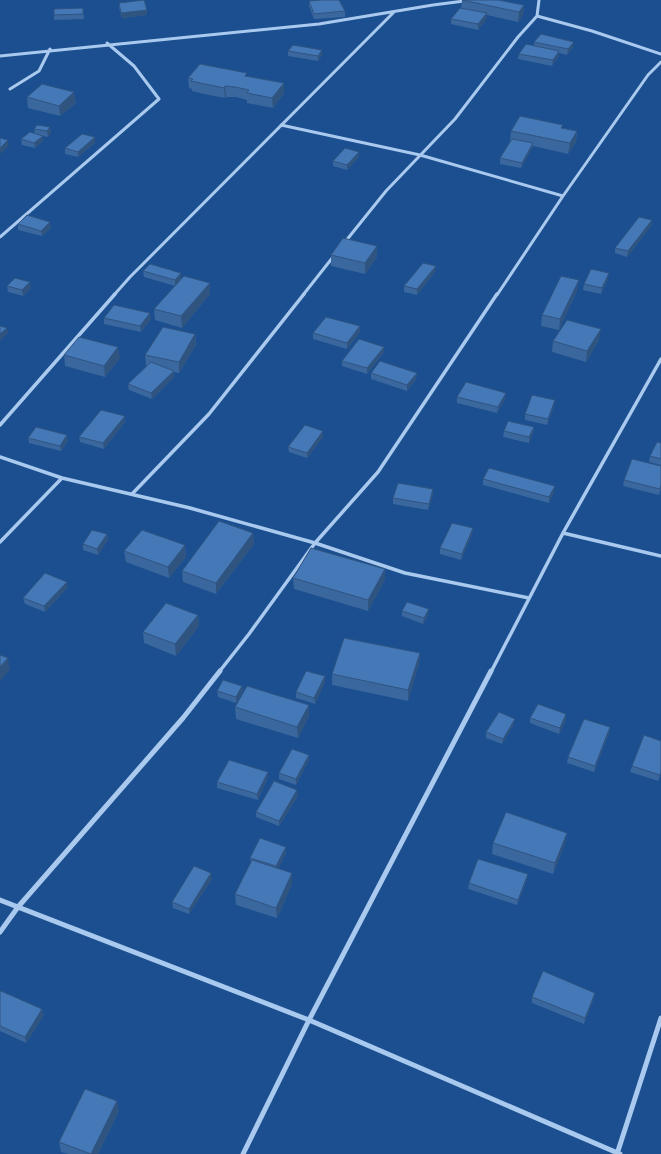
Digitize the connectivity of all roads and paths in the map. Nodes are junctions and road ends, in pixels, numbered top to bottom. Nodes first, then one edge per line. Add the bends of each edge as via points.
1 (472, 0) edge
2 (540, 0) edge
3 (394, 12) junction
4 (537, 16) junction
5 (107, 43) junction
6 (50, 49) junction
7 (661, 54) edge
8 (0, 56) edge
9 (661, 62) edge
10 (10, 89) dead end
11 (281, 125) junction
12 (420, 155) junction
13 (564, 196) junction
14 (0, 237) edge
15 (342, 246) edge
16 (337, 253) edge
17 (661, 359) edge
18 (0, 425) edge
19 (0, 457) edge
20 (62, 478) junction
21 (132, 494) junction
22 (563, 534) junction
23 (0, 542) edge
24 (315, 543) junction
25 (661, 556) edge
26 (529, 598) junction
27 (0, 900) edge
28 (18, 907) junction
29 (0, 932) edge
30 (661, 1018) edge
31 (308, 1020) junction
32 (243, 1154) edge
33 (618, 1154) edge

1 - 3 street
2 - 4 street
3 - 5 street via 314,25
3 - 11 street
4 - 7 street
4 - 12 street via 455,119
5 - 6 street
5 - 14 street via 134,66 159,99
6 - 8 street
6 - 10 street via 38,71
9 - 13 street via 648,75
11 - 12 street
11 - 18 street via 130,277
12 - 13 street
12 - 15 street via 386,191
13 - 24 street via 378,472
16 - 21 street via 208,414
17 - 22 street
19 - 20 street
20 - 21 street
20 - 23 street
21 - 24 street
22 - 25 street
22 - 26 street
24 - 26 street via 405,573
24 - 28 street via 249,634 183,718
26 - 31 street
27 - 28 street
28 - 29 street
28 - 31 street
30 - 33 street
31 - 32 street
31 - 33 street

